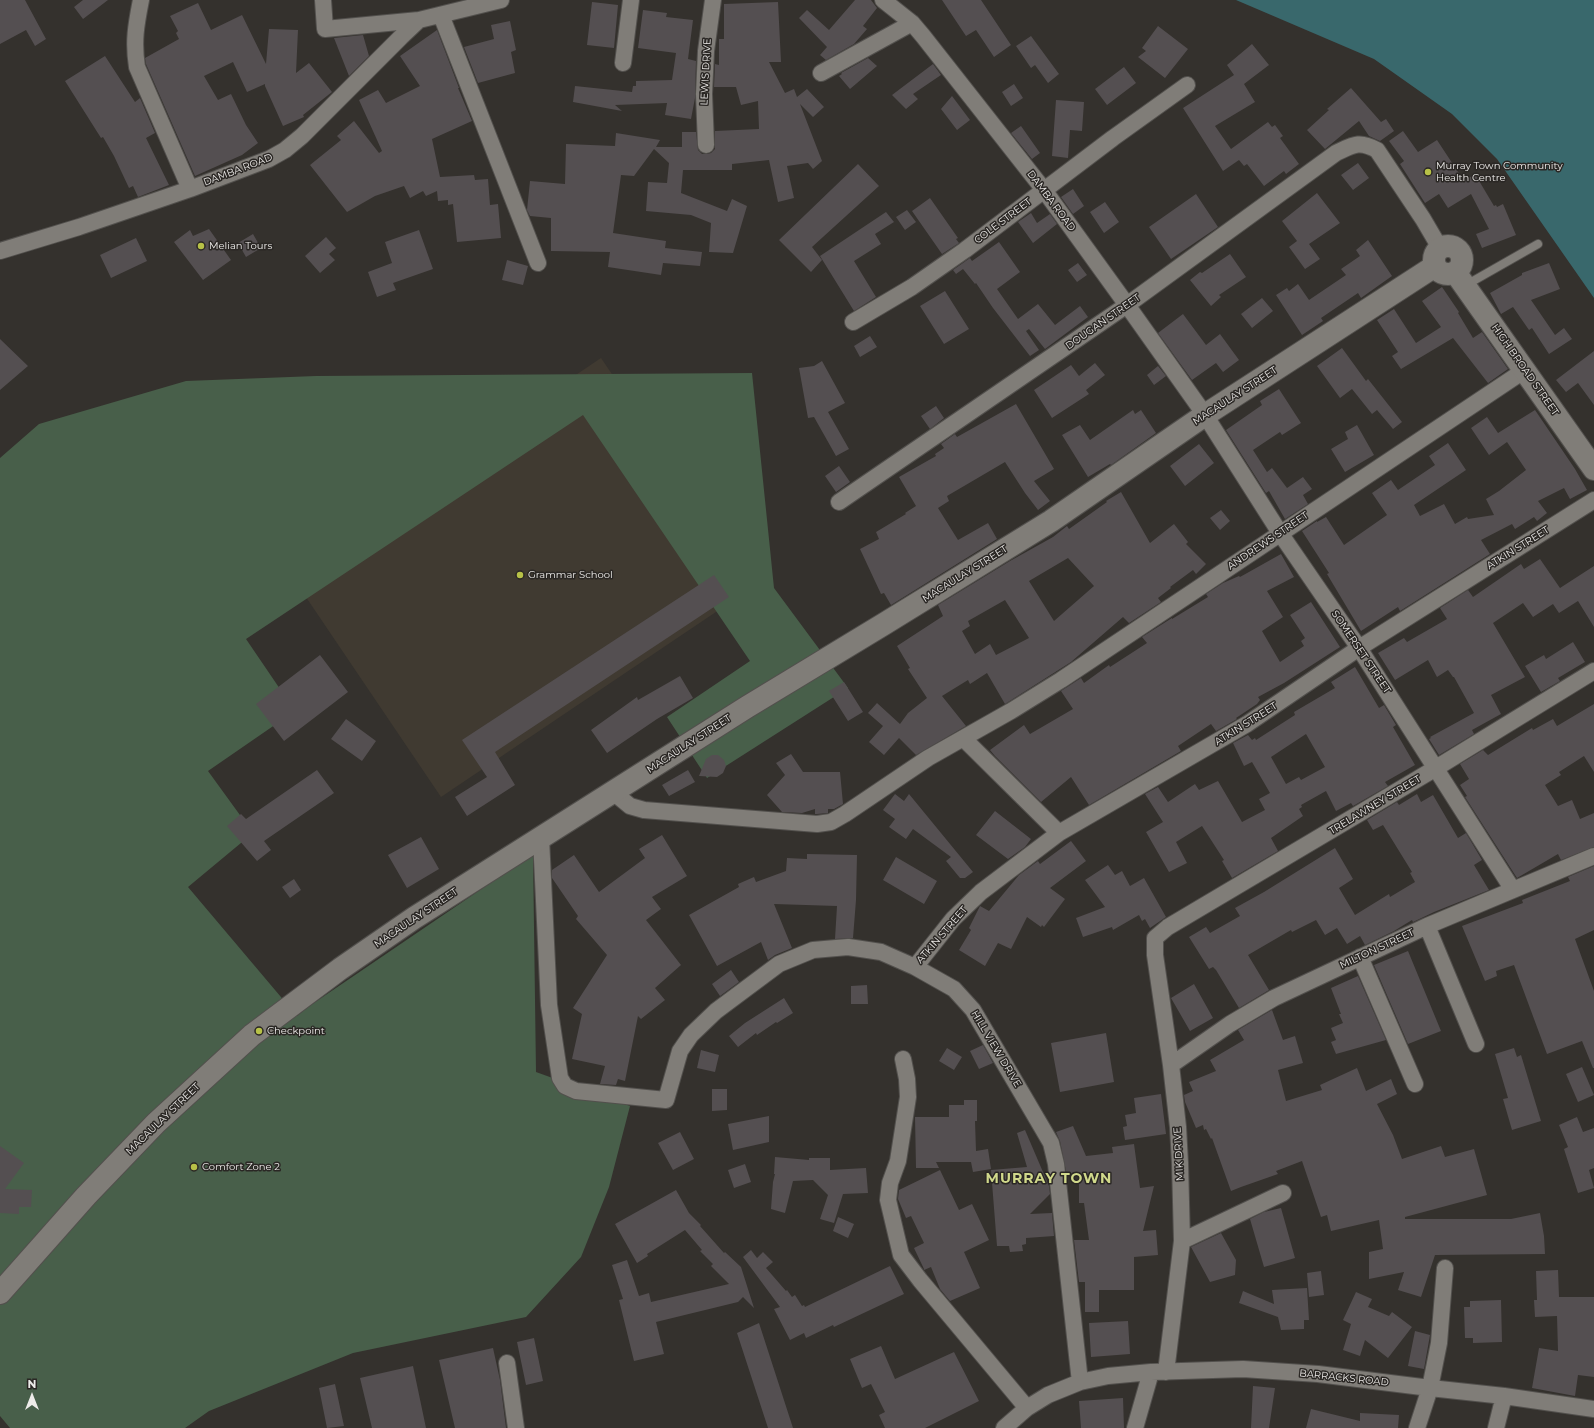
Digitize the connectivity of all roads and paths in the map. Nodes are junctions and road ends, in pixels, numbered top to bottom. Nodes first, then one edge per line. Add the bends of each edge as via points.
1 (142, 0) edge
2 (323, 0) edge
3 (502, 0) edge
4 (631, 0) edge
5 (713, 0) edge
6 (883, 0) edge
7 (441, 15) junction
8 (420, 20) junction
9 (912, 23) junction
10 (623, 63) dead end
11 (821, 74) dead end
12 (1187, 85) dead end
13 (1366, 144) joint
14 (706, 145) dead end
15 (190, 189) junction
16 (1044, 190) junction
17 (1538, 244) dead end
18 (0, 251) edge
19 (538, 263) dead end
20 (1448, 268) junction
21 (1127, 305) junction
22 (853, 322) dead end
23 (1525, 370) junction
24 (1205, 415) junction
25 (1594, 469) edge
26 (1594, 500) edge
27 (839, 502) dead end
28 (1280, 533) junction
29 (1359, 648) junction
30 (1594, 671) edge
31 (964, 739) junction
32 (1436, 768) junction
33 (613, 792) junction
34 (1059, 833) junction
35 (541, 838) junction
36 (1594, 856) edge
37 (1513, 890) junction
38 (1427, 926) junction
39 (1155, 938) joint
40 (1360, 957) junction
41 (915, 967) junction
42 (1476, 1044) dead end
43 (902, 1059) dead end
44 (1171, 1065) junction
45 (1415, 1084) dead end
46 (1283, 1193) dead end
47 (1182, 1241) junction
48 (1445, 1268) dead end
49 (0, 1293) edge
50 (507, 1363) dead end
51 (1159, 1372) junction
52 (1080, 1382) junction
53 (1430, 1388) junction
54 (1504, 1396) junction
55 (1027, 1408) junction
56 (1594, 1410) edge
57 (516, 1428) edge
58 (1004, 1428) edge
59 (1135, 1428) edge
60 (1417, 1428) edge
61 (1496, 1428) edge

1 - 15 street via 134,47 137,67
2 - 8 street via 325,29
3 - 7 street, DAMBA ROAD
4 - 10 street
5 - 14 street, LEWIS DRIVE via 705,65
6 - 9 street, DAMBA ROAD
7 - 8 street, DAMBA ROAD
7 - 19 street
8 - 15 street, DAMBA ROAD via 285,150 268,160
9 - 11 street
9 - 16 street, DAMBA ROAD
12 - 16 street, COLE STREET
13 - 20 street, HIGH BROAD STREET via 1377,150 1423,219
13 - 21 street, DOUGAN STREET via 1352,146 1336,153
15 - 18 street, DAMBA ROAD
16 - 21 street, DAMBA ROAD
16 - 22 street, COLE STREET via 924,279
17 - 20 lane
20 - 23 street, HIGH BROAD STREET
20 - 24 street, MACAULAY STREET
21 - 24 street, DAMBA ROAD
21 - 27 street, DOUGAN STREET
23 - 25 street, HIGH BROAD STREET
23 - 28 street, ANDREWS STREET
24 - 28 street, SOMERSET STREET
24 - 33 street, MACAULAY STREET via 1050,521
26 - 29 street, ATKIN STREET
28 - 29 street, SOMERSET STREET
28 - 31 street, ANDREWS STREET via 1061,680
29 - 32 street, SOMERSET STREET
29 - 34 street, ATKIN STREET via 1247,724
30 - 32 street, TRELAWNEY STREET
31 - 33 street, ANDREWS STREET via 928,758 831,822 817,824 644,810 630,806
31 - 34 street
32 - 37 street, SOMERSET STREET
32 - 39 street, TRELAWNEY STREET via 1168,927
33 - 35 street, MACAULAY STREET
34 - 41 street, ATKIN STREET via 981,892 953,919
35 - 41 street, HILL VIEW DRIVE via 549,1005 560,1078 565,1086 576,1091 666,1100 680,1051 691,1035 716,1011 779,964 813,950 848,947 881,952
35 - 49 street, MACAULAY STREET via 364,952 252,1035 156,1123 86,1196
36 - 37 street, MILTON STREET
37 - 38 street, MILTON STREET
38 - 40 street, MILTON STREET
38 - 42 street
39 - 44 street, MIK DRIVE via 1155,955
40 - 44 street, MILTON STREET via 1274,998 1230,1024
40 - 45 street
41 - 52 street, HILL VIEW DRIVE via 954,989 973,1010 1050,1143 1056,1164
43 - 55 street via 908,1079 908,1097 898,1161 890,1183 888,1200 901,1255
44 - 47 street, MIK DRIVE via 1178,1127
46 - 47 street
47 - 51 street, MIK DRIVE
48 - 53 street via 1439,1343
50 - 57 street
51 - 52 street, BARRACKS ROAD via 1108,1376
51 - 53 street, BARRACKS ROAD via 1243,1370 1318,1374
51 - 59 street
52 - 55 street, BARRACKS ROAD via 1048,1395
53 - 54 street, BARRACKS ROAD
53 - 60 street
54 - 56 street, BARRACKS ROAD
54 - 61 street
55 - 58 street, BARRACKS ROAD

